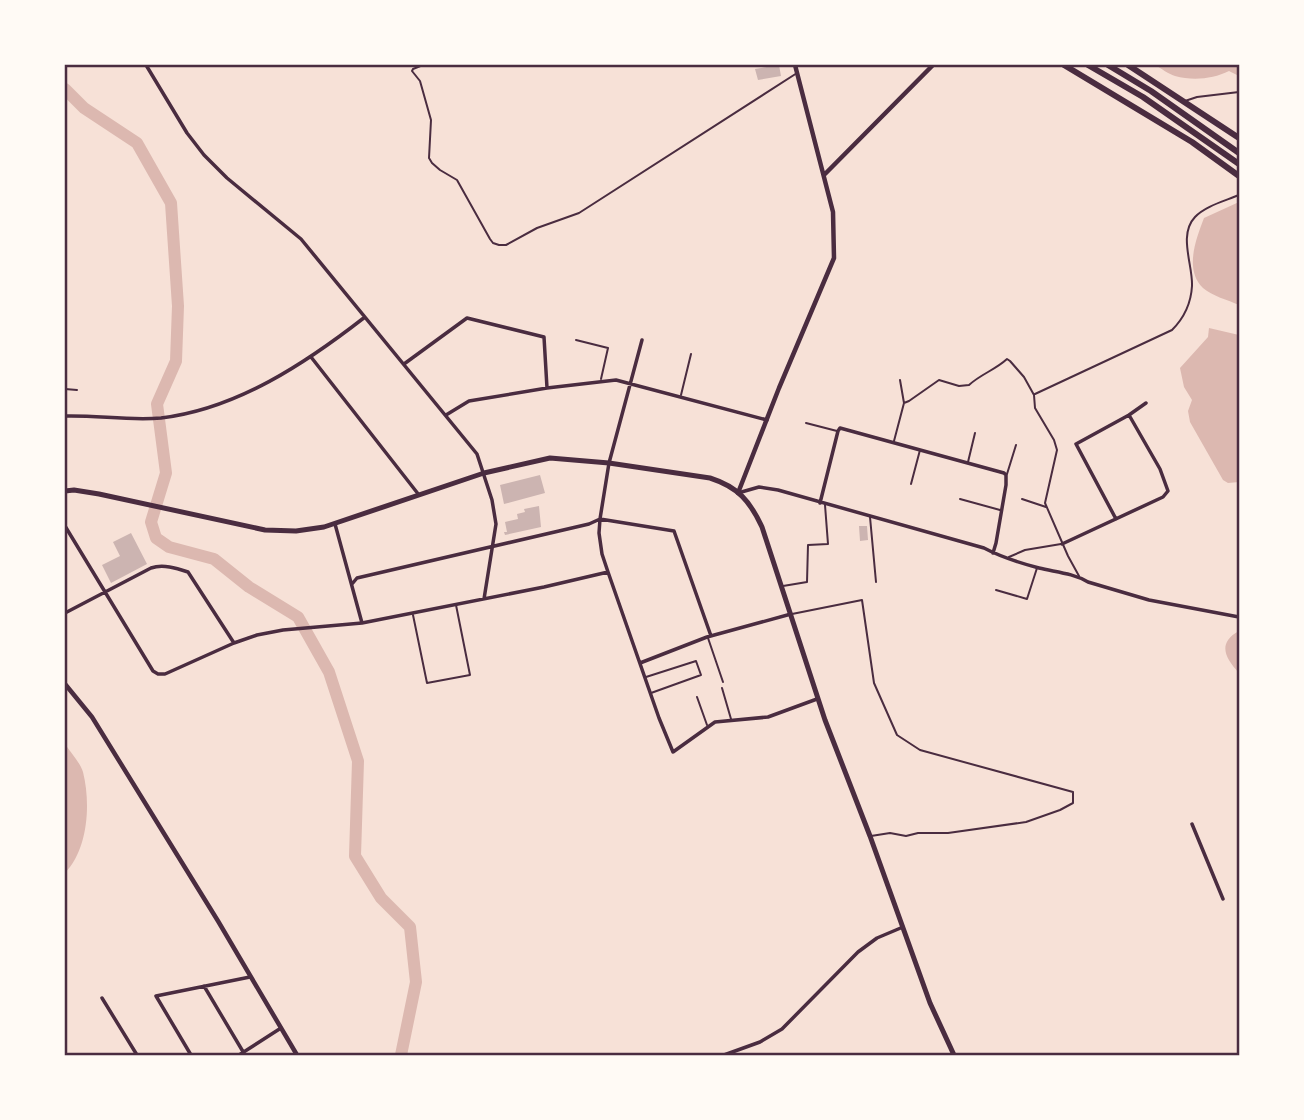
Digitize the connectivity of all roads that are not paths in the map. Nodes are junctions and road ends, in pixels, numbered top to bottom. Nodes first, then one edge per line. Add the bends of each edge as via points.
1 (146, 65) edge
2 (423, 65) edge
3 (795, 65) edge
4 (933, 65) edge
5 (1064, 65) edge
6 (1088, 65) edge
7 (1108, 65) edge
8 (1128, 65) edge
9 (797, 72) junction
10 (1239, 92) edge
11 (1184, 101) junction
12 (1239, 138) edge
13 (1239, 153) edge
14 (1239, 164) edge
15 (825, 174) junction
16 (1239, 176) edge
17 (1239, 195) edge
18 (365, 317) junction
19 (576, 340) dead end
20 (642, 340) dead end
21 (691, 354) dead end
22 (311, 357) junction
23 (404, 364) junction
24 (600, 380) junction
25 (900, 380) dead end
26 (631, 383) junction
27 (65, 388) edge
28 (547, 388) junction
29 (77, 390) dead end
30 (1034, 395) junction
31 (681, 396) junction
32 (904, 403) junction
33 (1146, 403) dead end
34 (446, 415) junction
35 (1129, 415) junction
36 (65, 416) edge
37 (767, 420) junction
38 (806, 423) dead end
39 (838, 431) junction
40 (975, 433) dead end
41 (894, 442) junction
42 (1016, 444) dead end
43 (920, 449) junction
44 (609, 463) junction
45 (968, 463) junction
46 (484, 473) junction
47 (1006, 475) junction
48 (911, 484) dead end
49 (65, 491) edge
50 (738, 492) junction
51 (419, 495) junction
52 (960, 499) dead end
53 (1022, 499) dead end
54 (823, 503) junction
55 (1047, 507) junction
56 (1001, 510) junction
57 (870, 516) junction
58 (600, 519) junction
59 (1116, 519) junction
60 (335, 524) junction
61 (65, 526) edge
62 (1062, 544) junction
63 (493, 547) junction
64 (993, 552) junction
65 (1006, 558) junction
66 (1038, 567) junction
67 (608, 572) junction
68 (1079, 577) junction
69 (876, 582) dead end
70 (352, 584) junction
71 (782, 586) junction
72 (996, 590) dead end
73 (105, 591) junction
74 (484, 599) junction
75 (456, 604) junction
76 (65, 613) edge
77 (412, 613) junction
78 (791, 614) junction
79 (1239, 617) edge
80 (362, 623) junction
81 (709, 637) junction
82 (234, 643) junction
83 (640, 663) junction
84 (645, 677) junction
85 (723, 682) dead end
86 (65, 684) edge
87 (722, 688) dead end
88 (650, 693) junction
89 (696, 697) dead end
90 (817, 699) junction
91 (732, 720) junction
92 (707, 726) junction
93 (1192, 824) dead end
94 (870, 836) junction
95 (1223, 899) dead end
96 (902, 927) junction
97 (250, 977) junction
98 (204, 986) junction
99 (102, 998) dead end
100 (281, 1028) junction
101 (242, 1054) edge
102 (137, 1055) edge
103 (191, 1055) edge
104 (297, 1055) edge
105 (724, 1055) edge
106 (954, 1055) edge

1 - 18 street via 204,155 301,239
2 - 9 lane via 412,71 420,81 431,120 429,158 457,180 490,239 499,245 579,213
3 - 9 street
4 - 15 street
5 - 16 main road via 1192,142
6 - 14 main road
7 - 13 main road
8 - 11 main road
9 - 15 street
10 - 11 lane
11 - 12 main road
15 - 37 street via 833,212 834,258
17 - 30 lane via 1202,211 1190,224 1192,287 1180,323
18 - 22 street
18 - 23 street
19 - 24 lane via 608,348
20 - 26 street
21 - 31 lane
22 - 36 street via 248,392 207,408 149,419
22 - 51 street
23 - 28 street via 467,318 544,337
23 - 34 street
24 - 26 street
24 - 28 street
25 - 32 lane
26 - 31 street
26 - 44 street
27 - 29 lane
28 - 34 street via 469,401
30 - 32 lane via 1009,359 970,385 939,380
30 - 55 lane via 1035,408 1058,450
31 - 37 street
32 - 41 lane
33 - 35 street
34 - 46 street via 477,454
35 - 59 street via 1168,491
35 - 59 street via 1076,444
37 - 50 street
38 - 39 lane
39 - 41 street
39 - 54 street
40 - 45 lane
41 - 43 street
42 - 47 lane
43 - 45 street
43 - 48 lane
44 - 46 main road via 550,458
44 - 50 main road via 710,478
44 - 58 street
45 - 47 street
46 - 51 main road
46 - 63 street via 495,513
47 - 56 street
49 - 60 main road via 99,494 265,530 296,531
50 - 54 street via 758,486
50 - 71 main road via 762,527
51 - 60 main road
52 - 56 lane
53 - 55 lane
54 - 57 street
54 - 71 lane via 828,544 808,545 807,582
55 - 62 lane
56 - 64 street
57 - 64 street
57 - 69 lane
58 - 63 street
58 - 67 street via 600,544
58 - 81 street via 674,531
59 - 62 street
60 - 70 street
61 - 73 street
62 - 65 lane
62 - 68 lane
63 - 70 street via 357,578
63 - 74 street
64 - 65 street
65 - 66 street
66 - 68 street
66 - 72 lane via 1027,599
67 - 74 street
67 - 83 street
68 - 79 street via 1149,600
70 - 80 street
71 - 78 main road
73 - 76 street
73 - 82 street via 159,566 188,572
73 - 82 street via 158,674
74 - 75 street
75 - 77 street
75 - 77 lane via 470,675 427,683
77 - 80 street
78 - 81 street
78 - 90 main road
78 - 94 lane via 862,600 874,683 897,735 920,750 1073,792 1073,803 1026,822 948,833
80 - 82 street via 283,630
81 - 83 street
81 - 85 lane
83 - 84 street
84 - 88 street
84 - 88 lane via 696,661 701,675
86 - 97 street via 92,717
87 - 91 lane
88 - 92 street via 673,752
89 - 92 lane
90 - 91 street via 768,717
90 - 94 main road
91 - 92 street
93 - 95 street
94 - 96 main road
96 - 105 street via 858,952 782,1029
96 - 106 main road
97 - 98 street
97 - 100 street
98 - 101 street
98 - 103 street via 156,996
99 - 102 street
100 - 101 street
100 - 104 street

